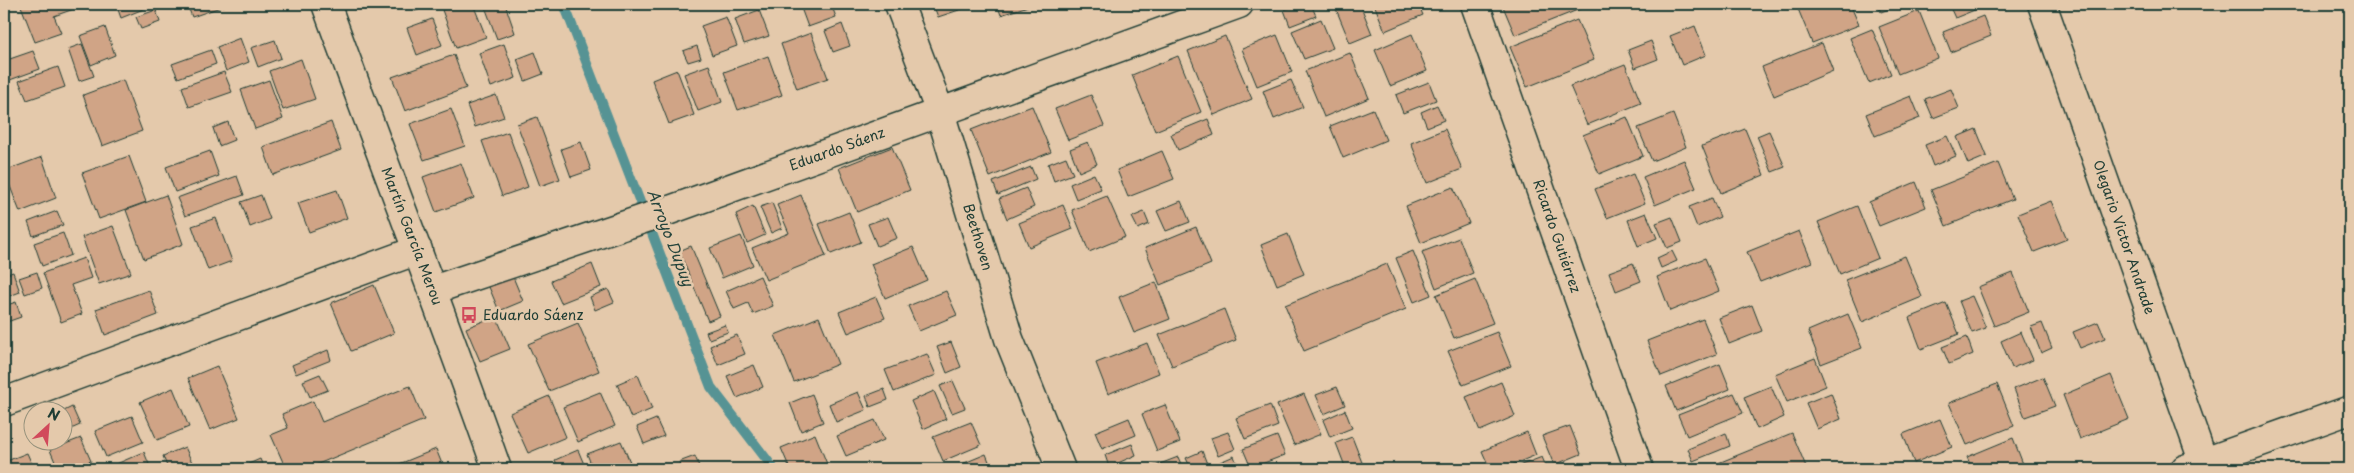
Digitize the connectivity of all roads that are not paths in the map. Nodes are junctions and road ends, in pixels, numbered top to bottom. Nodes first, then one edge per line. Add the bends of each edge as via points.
1 (326, 4) edge
2 (899, 4) edge
3 (1238, 4) edge
4 (1475, 4) edge
5 (2042, 4) edge
6 (940, 112) junction
7 (418, 250) junction
8 (433, 290) junction
9 (4, 402) edge
10 (2350, 410) edge
11 (2199, 467) edge
12 (497, 469) edge
13 (1061, 469) edge
14 (1639, 469) edge

1 - 7 street, Martín García Merou
2 - 6 street, Beethoven
3 - 6 street, Eduardo Sáenz
4 - 14 street, Ricardo Gutiérrez
5 - 11 street, Olegario Victor Andrade
6 - 8 street, Eduardo Sáenz via 670,210
6 - 13 street, Beethoven via 1009,339
7 - 8 street, Martín García Merou
7 - 9 street
8 - 12 street, Martín García Merou
10 - 11 street

